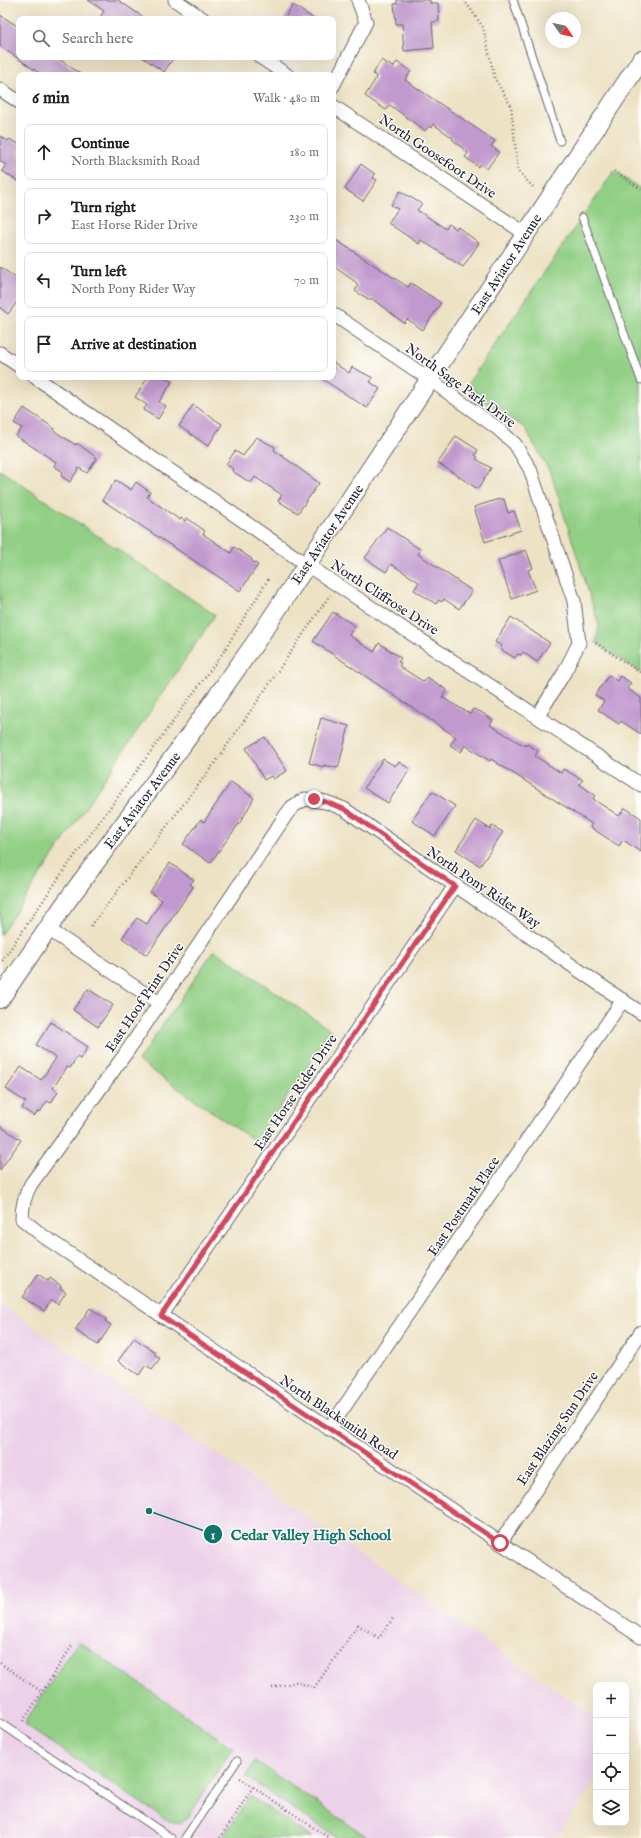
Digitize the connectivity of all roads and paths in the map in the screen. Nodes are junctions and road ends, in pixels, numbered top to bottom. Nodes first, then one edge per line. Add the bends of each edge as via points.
1 (175, 0) edge
2 (358, 0) edge
3 (464, 0) edge
4 (513, 0) edge
5 (199, 16) edge
6 (264, 60) edge
7 (640, 64) edge
8 (282, 72) edge
9 (336, 80) edge
10 (0, 89) edge
11 (16, 100) edge
12 (336, 108) edge
13 (560, 141) dead end
14 (614, 171) dead end
15 (533, 187) dead end
16 (641, 190) edge
17 (582, 217) dead end
18 (526, 234) junction
19 (336, 316) edge
20 (0, 353) edge
21 (16, 364) edge
22 (430, 379) junction
23 (39, 380) edge
24 (641, 380) edge
25 (307, 565) junction
26 (269, 578) dead end
27 (330, 595) dead end
28 (596, 643) dead end
29 (641, 673) edge
30 (538, 716) junction
31 (641, 785) edge
32 (305, 799) joint
33 (455, 886) junction
34 (91, 926) dead end
35 (48, 930) junction
36 (0, 964) edge
37 (0, 999) edge
38 (622, 1000) junction
39 (159, 1004) junction
40 (641, 1012) edge
41 (22, 1219) joint
42 (161, 1316) junction
43 (641, 1332) edge
44 (329, 1429) junction
45 (500, 1543) junction
46 (394, 1617) dead end
47 (641, 1637) edge
48 (72, 1646) dead end
49 (0, 1663) edge
50 (272, 1688) dead end
51 (42, 1692) junction
52 (23, 1721) dead end
53 (0, 1723) edge
54 (237, 1761) dead end
55 (240, 1778) dead end
56 (253, 1787) junction
57 (171, 1838) edge
58 (185, 1838) edge
59 (220, 1838) edge
60 (329, 1838) edge

1 - 5 street
2 - 9 street via 366,22
3 - 15 path via 483,27 495,79 511,106 518,171
4 - 13 lane
6 - 8 street
7 - 18 street, East Aviator Avenue
10 - 11 street
12 - 18 street, North Goosefoot Drive
14 - 16 path
17 - 24 lane
18 - 22 street, East Aviator Avenue
19 - 22 street, North Sage Park Drive
20 - 21 street
22 - 25 street, East Aviator Avenue
22 - 30 street, North Sage Park Drive via 515,444 530,469 574,601 579,643
23 - 25 street, North Cliffrose Drive
25 - 30 street, North Cliffrose Drive
25 - 35 street, East Aviator Avenue via 218,696
26 - 36 path via 222,654 60,876
27 - 34 path via 217,760
28 - 29 path
30 - 31 street, North Cliffrose Drive
32 - 33 street, North Pony Rider Way via 326,802 344,809
32 - 39 street, East Hoof Print Drive via 286,814
33 - 38 street, North Pony Rider Way
33 - 42 street, East Horse Rider Drive
35 - 37 street, East Aviator Avenue
35 - 39 street
38 - 40 street, North Pony Rider Way
38 - 44 street, East Postmark Place
39 - 41 street, East Hoof Print Drive via 25,1193
41 - 42 street, North Blacksmith Road
42 - 44 street, North Blacksmith Road
43 - 45 street, East Blazing Sun Drive
44 - 45 street, North Blacksmith Road
45 - 47 street, North Blacksmith Road
46 - 50 path via 379,1638 358,1625 314,1688 296,1682
48 - 51 path
49 - 51 path
51 - 52 path
53 - 57 lane
54 - 58 lane
55 - 56 path
56 - 59 path
56 - 60 path

